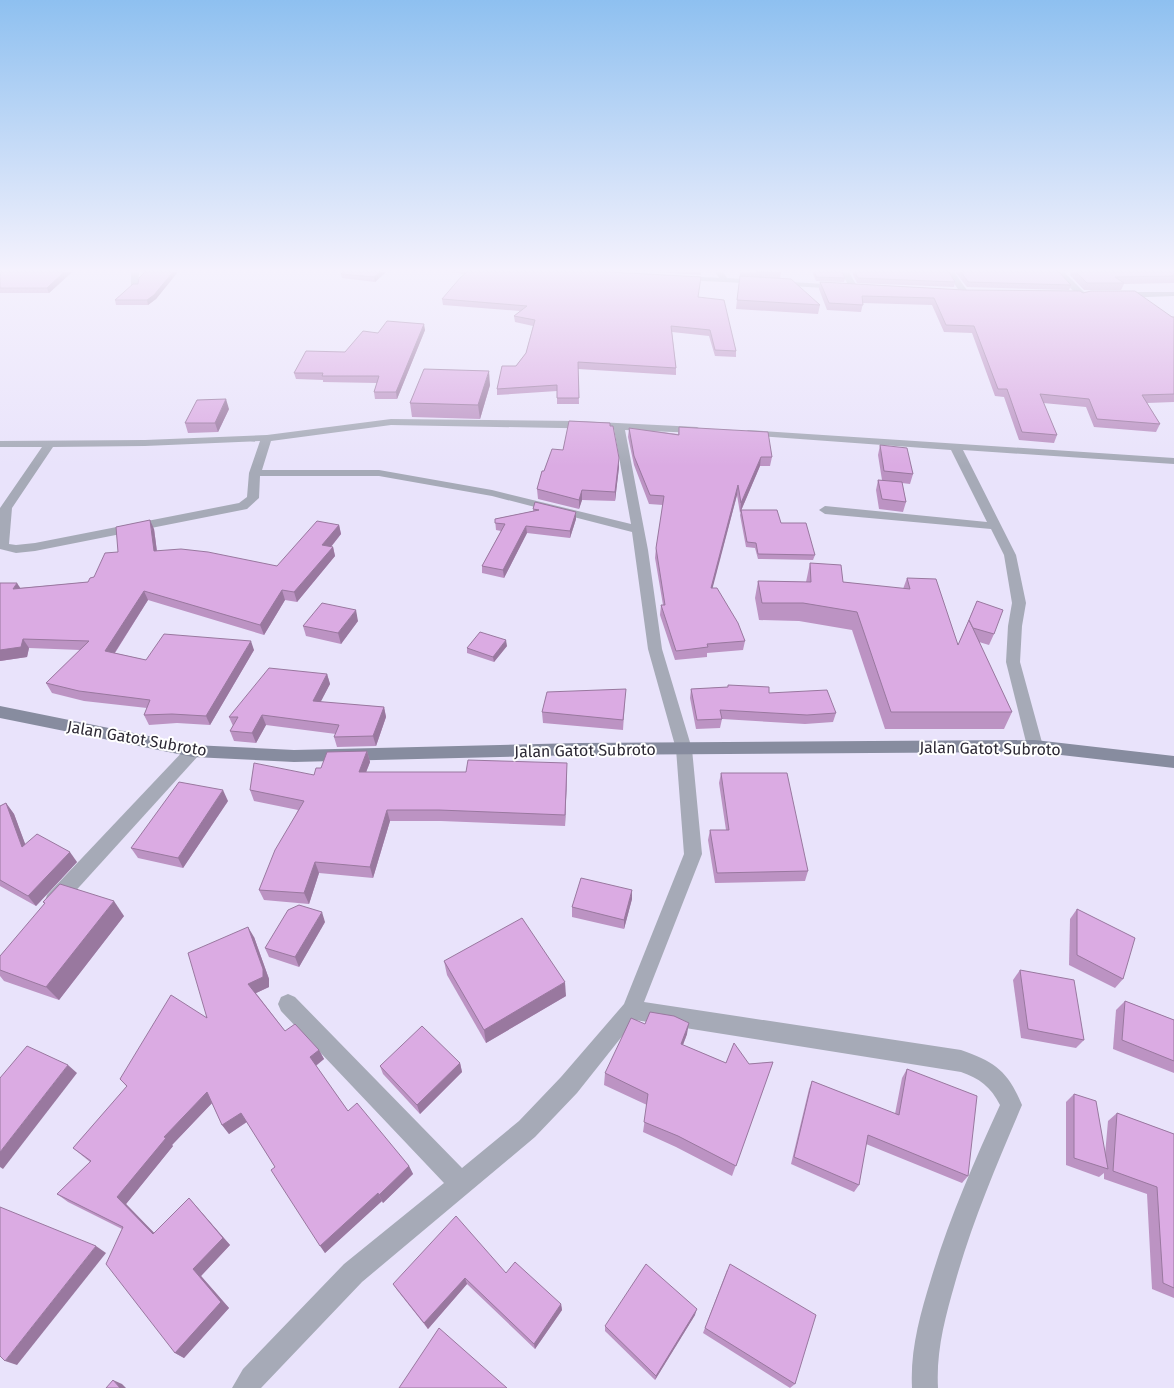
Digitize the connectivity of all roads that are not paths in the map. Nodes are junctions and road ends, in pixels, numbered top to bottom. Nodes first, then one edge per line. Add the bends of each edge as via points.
1 (619, 426) junction
2 (707, 430) edge
3 (737, 432) edge
4 (267, 438) junction
5 (50, 443) junction
6 (0, 444) edge
7 (955, 446) junction
8 (1174, 461) edge
9 (255, 473) junction
10 (3, 509) edge
11 (825, 510) dead end
12 (996, 526) junction
13 (637, 529) junction
14 (0, 712) edge
15 (1035, 746) junction
16 (684, 749) junction
17 (193, 752) junction
18 (1174, 762) edge
19 (42, 915) edge
20 (288, 1004) dead end
21 (631, 1010) junction
22 (460, 1183) junction
23 (246, 1388) edge
24 (925, 1388) edge

1 - 2 street
1 - 4 street via 391,422
1 - 13 street
3 - 7 street
4 - 5 street
4 - 9 street
5 - 6 street
5 - 10 street
7 - 8 street
7 - 12 street
9 - 10 street via 253,498 243,506 16,550 3,546
9 - 13 street via 379,473 492,493
11 - 12 street
12 - 15 street via 1010,555 1018,596 1013,662
13 - 16 street via 655,649
14 - 17 main road, Jalan Gatot Subroto
15 - 16 main road, Jalan Gatot Subroto
15 - 18 main road, Jalan Gatot Subroto
16 - 17 main road, Jalan Gatot Subroto via 579,748 294,756
16 - 21 street via 694,854
17 - 19 street
20 - 22 street
21 - 22 street via 569,1085 527,1129
21 - 24 street via 961,1061 980,1067 1004,1086 1011,1105 953,1242 926,1342
22 - 23 street via 353,1273

